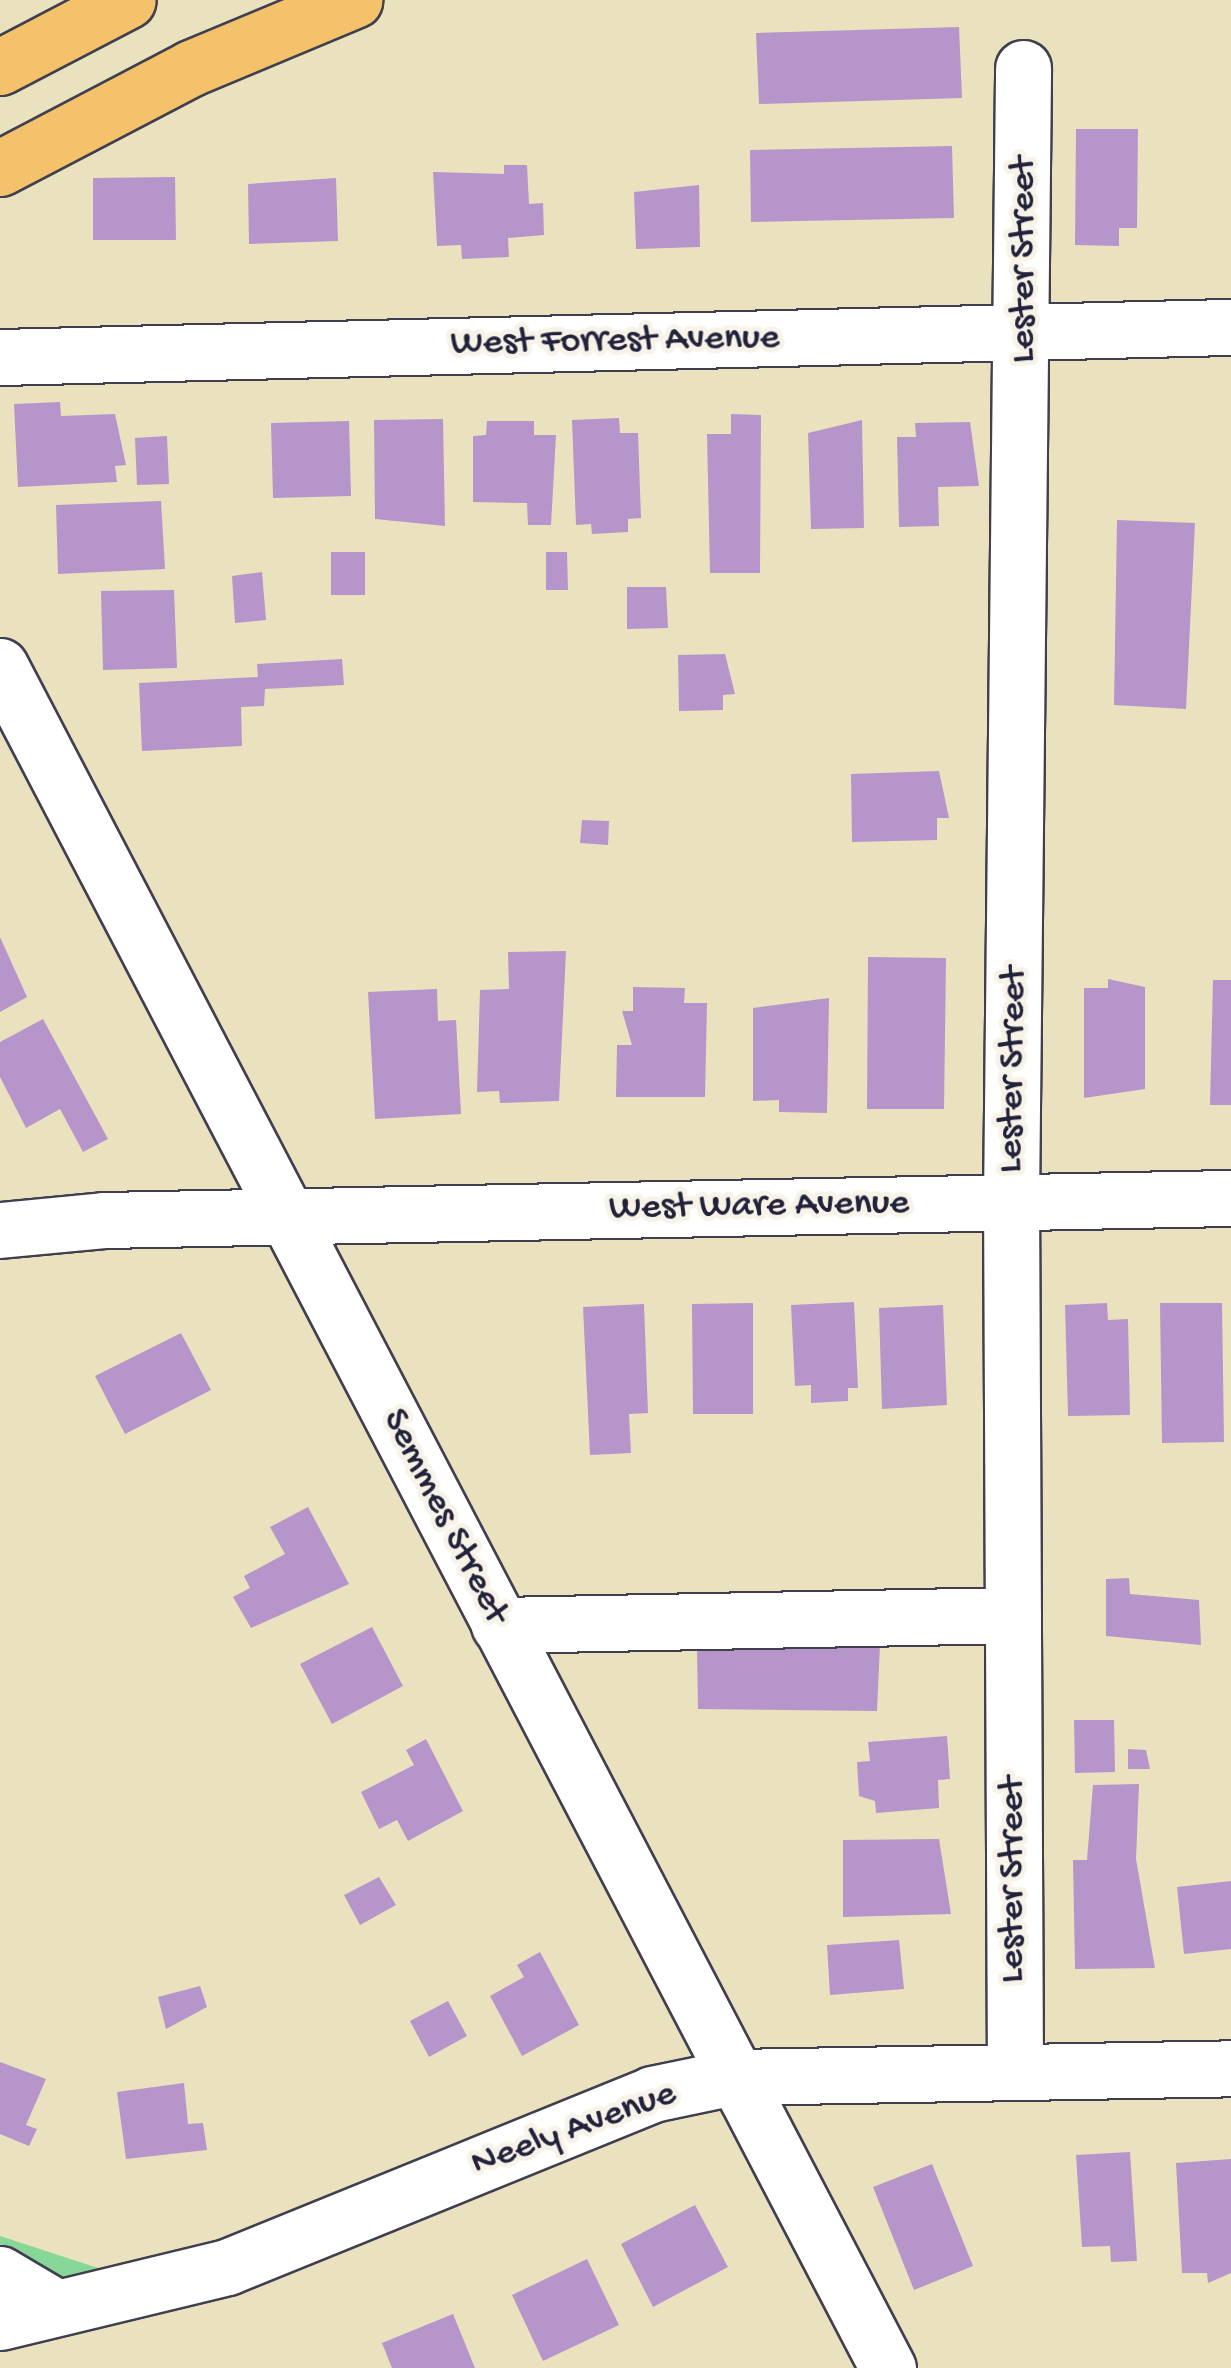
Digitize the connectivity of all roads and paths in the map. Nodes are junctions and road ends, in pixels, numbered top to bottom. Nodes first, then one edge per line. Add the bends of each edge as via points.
1 (128, 0) edge
2 (354, 0) edge
3 (0, 67) edge
4 (1024, 68) dead end
5 (0, 168) edge
6 (1231, 327) edge
7 (1027, 332) junction
8 (0, 357) edge
9 (0, 666) edge
10 (1231, 1198) edge
11 (1011, 1202) junction
12 (288, 1216) junction
13 (0, 1230) edge
14 (1013, 1615) junction
15 (499, 1624) junction
16 (1231, 2068) edge
17 (1015, 2072) junction
18 (734, 2077) junction
19 (0, 2274) edge
20 (52, 2305) junction
21 (0, 2322) edge
22 (888, 2368) edge

1 - 3 main road
2 - 5 main road via 173,76
4 - 7 street, Lester Street
6 - 7 street, West Forrest Avenue
7 - 8 street, West Forrest Avenue
7 - 11 street, Lester Street
9 - 12 street, Semmes Street
10 - 11 street, West Ware Avenue
11 - 12 street, West Ware Avenue
11 - 14 street, Lester Street
12 - 13 street, West Ware Avenue
12 - 15 street, Semmes Street
14 - 15 street
14 - 17 street, Lester Street
15 - 18 street, Semmes Street
16 - 17 street, Neely Avenue
17 - 18 street, Neely Avenue
18 - 20 street, Neely Avenue via 652,2094 227,2267
18 - 22 street, Semmes Street
19 - 20 street
20 - 21 street, Neely Avenue

